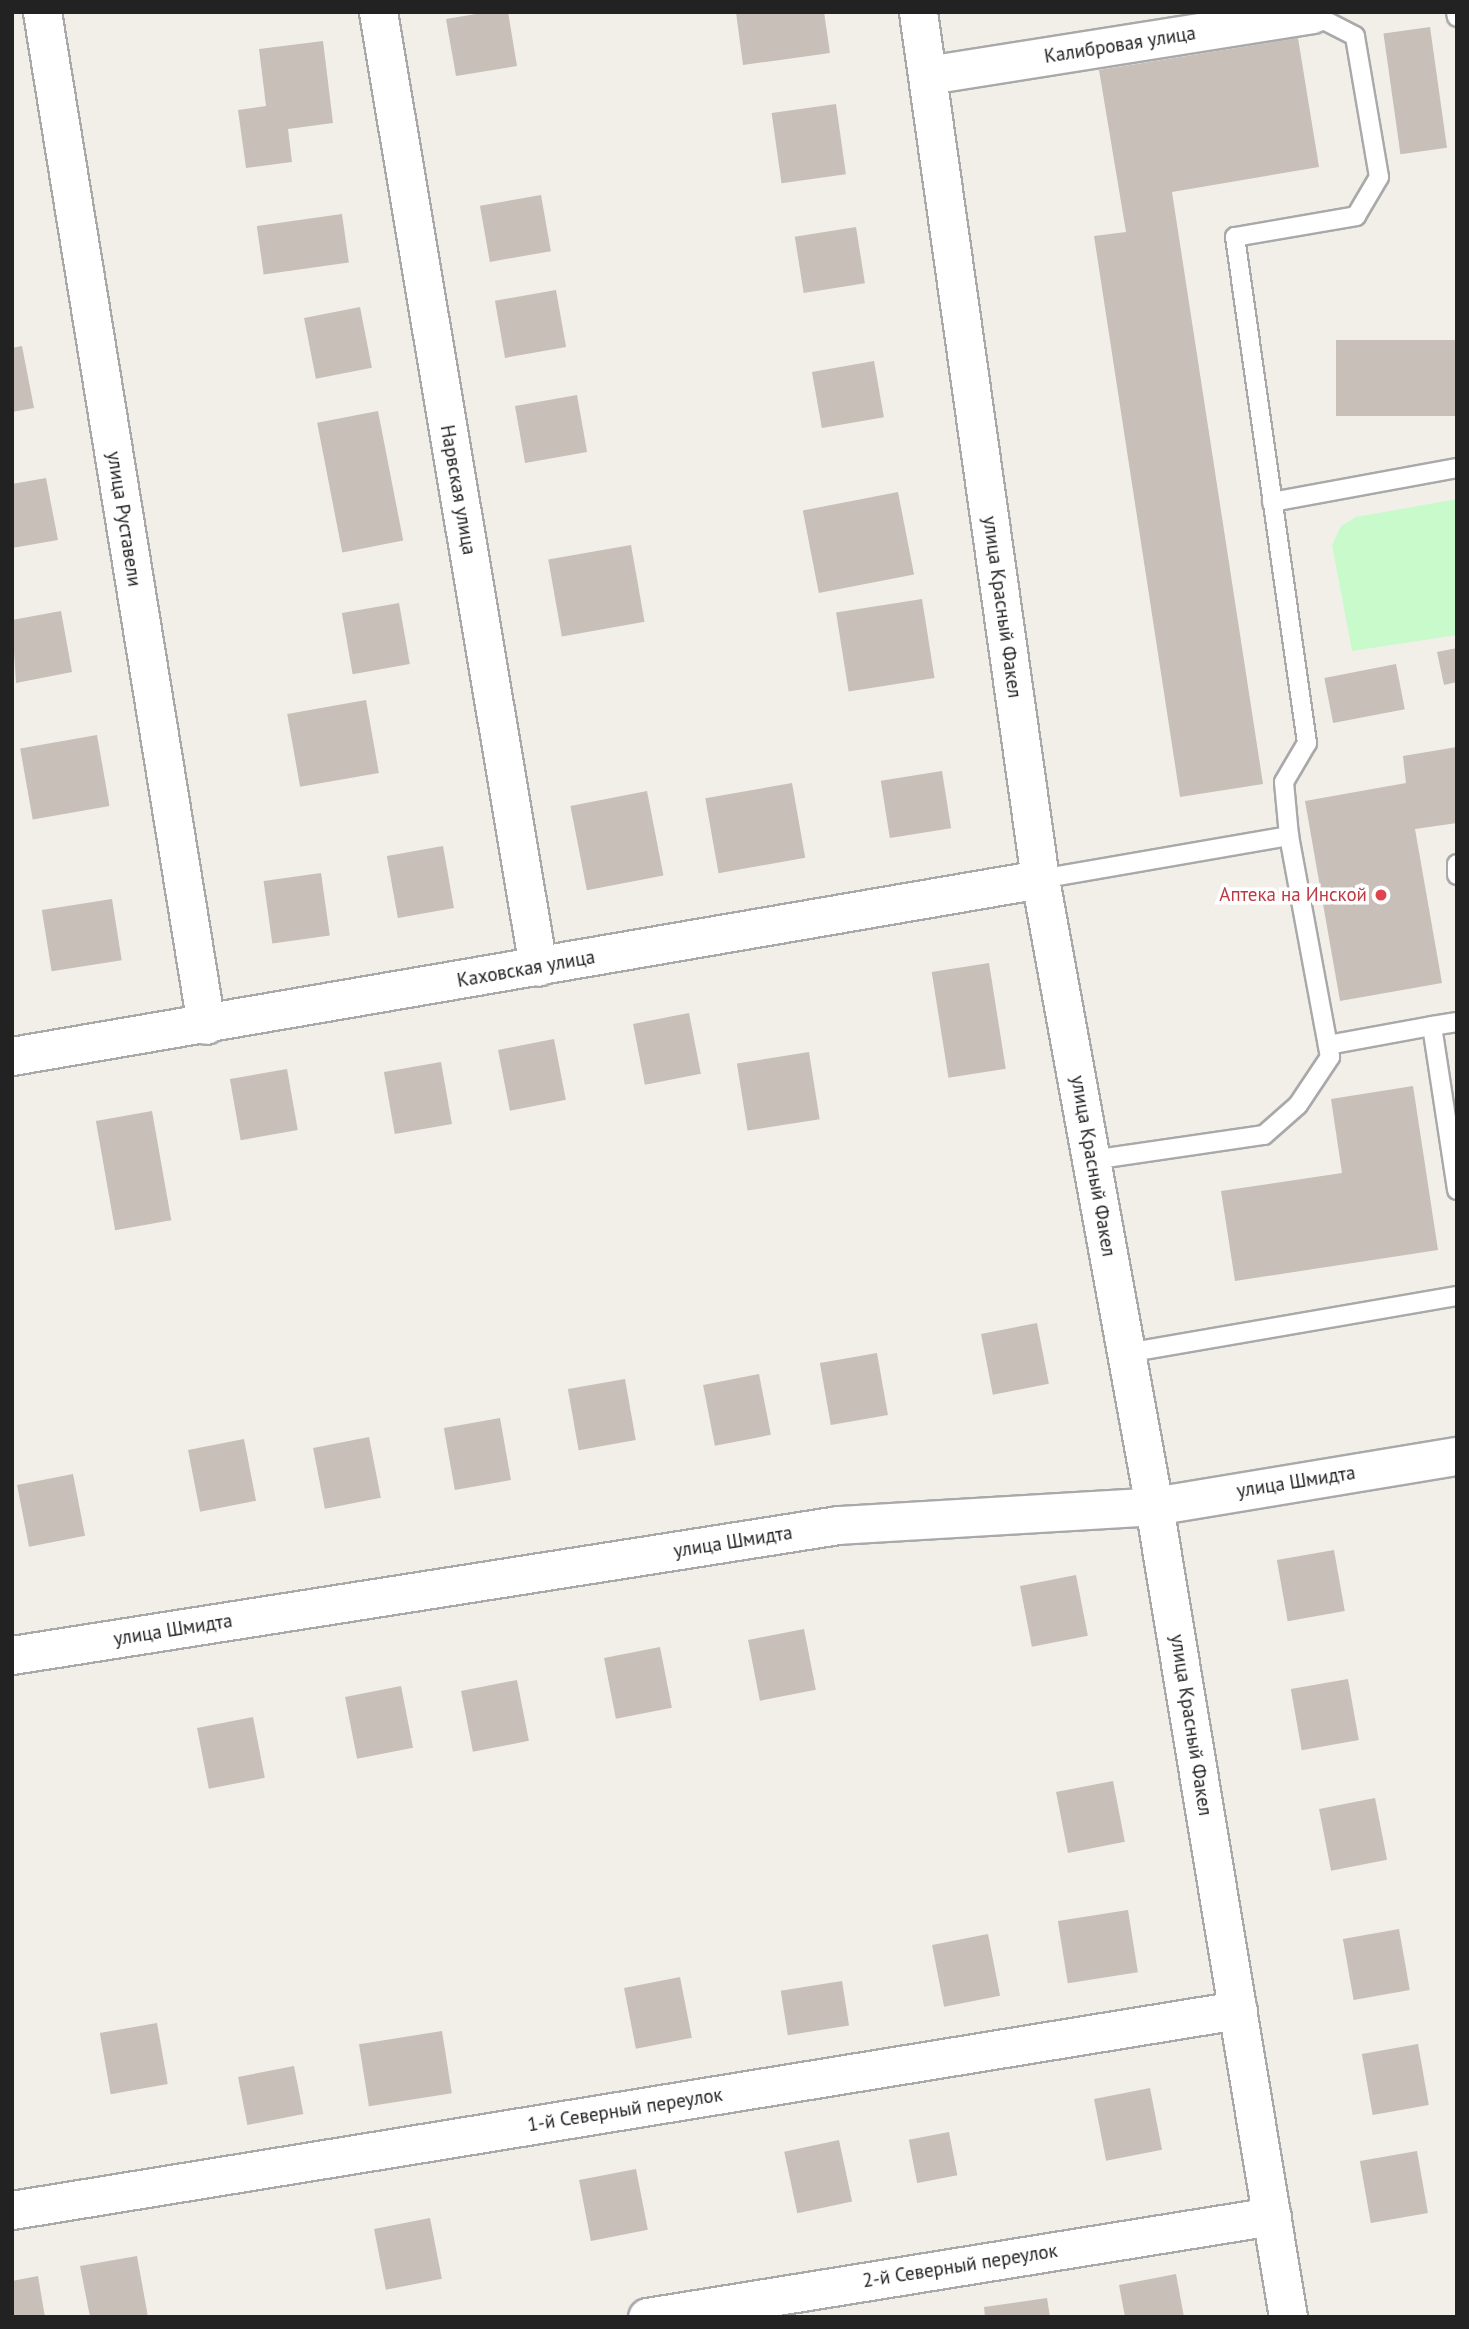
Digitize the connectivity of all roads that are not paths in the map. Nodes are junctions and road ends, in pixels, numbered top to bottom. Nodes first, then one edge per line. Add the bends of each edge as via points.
1 (42, 12) edge
2 (378, 12) edge
3 (919, 12) edge
4 (1312, 14) edge
5 (928, 75) junction
6 (1457, 468) edge
7 (1272, 502) junction
8 (1289, 836) junction
9 (1457, 864) edge
10 (1457, 875) edge
11 (1040, 879) junction
12 (538, 967) junction
13 (1457, 1022) edge
14 (206, 1025) junction
15 (1432, 1026) junction
16 (1328, 1045) junction
17 (12, 1056) edge
18 (1092, 1160) junction
19 (1457, 1190) edge
20 (1457, 1296) edge
21 (1126, 1353) junction
22 (1457, 1455) edge
23 (1154, 1506) junction
24 (12, 1655) edge
25 (1238, 2010) junction
26 (12, 2210) edge
27 (1272, 2216) junction
28 (647, 2317) edge
29 (1288, 2317) edge

1 - 14 street, улица Руставели
2 - 12 street, Нарвская улица
3 - 5 street, улица Красный Факел
4 - 5 street, Калибровая улица
4 - 7 lane via 1355,36 1379,177 1356,216 1235,237
5 - 11 street, улица Красный Факел
6 - 7 lane
7 - 8 lane via 1307,743 1284,782
8 - 11 lane
8 - 16 lane
9 - 10 lane
11 - 12 street, Каховская улица
11 - 18 street, улица Красный Факел
12 - 14 street, Каховская улица
13 - 15 lane
14 - 17 street, Каховская улица
15 - 16 lane
15 - 19 lane
16 - 18 lane via 1330,1056 1298,1105 1264,1136
18 - 21 street, улица Красный Факел
20 - 21 lane
21 - 23 street, улица Красный Факел
22 - 23 street, улица Шмидта
23 - 24 street, улица Шмидта via 838,1525
23 - 25 street, улица Красный Факел
25 - 26 street, 1-й Северный переулок
25 - 27 street, улица Красный Факел
27 - 28 street, 2-й Северный переулок
27 - 29 street, улица Красный Факел

